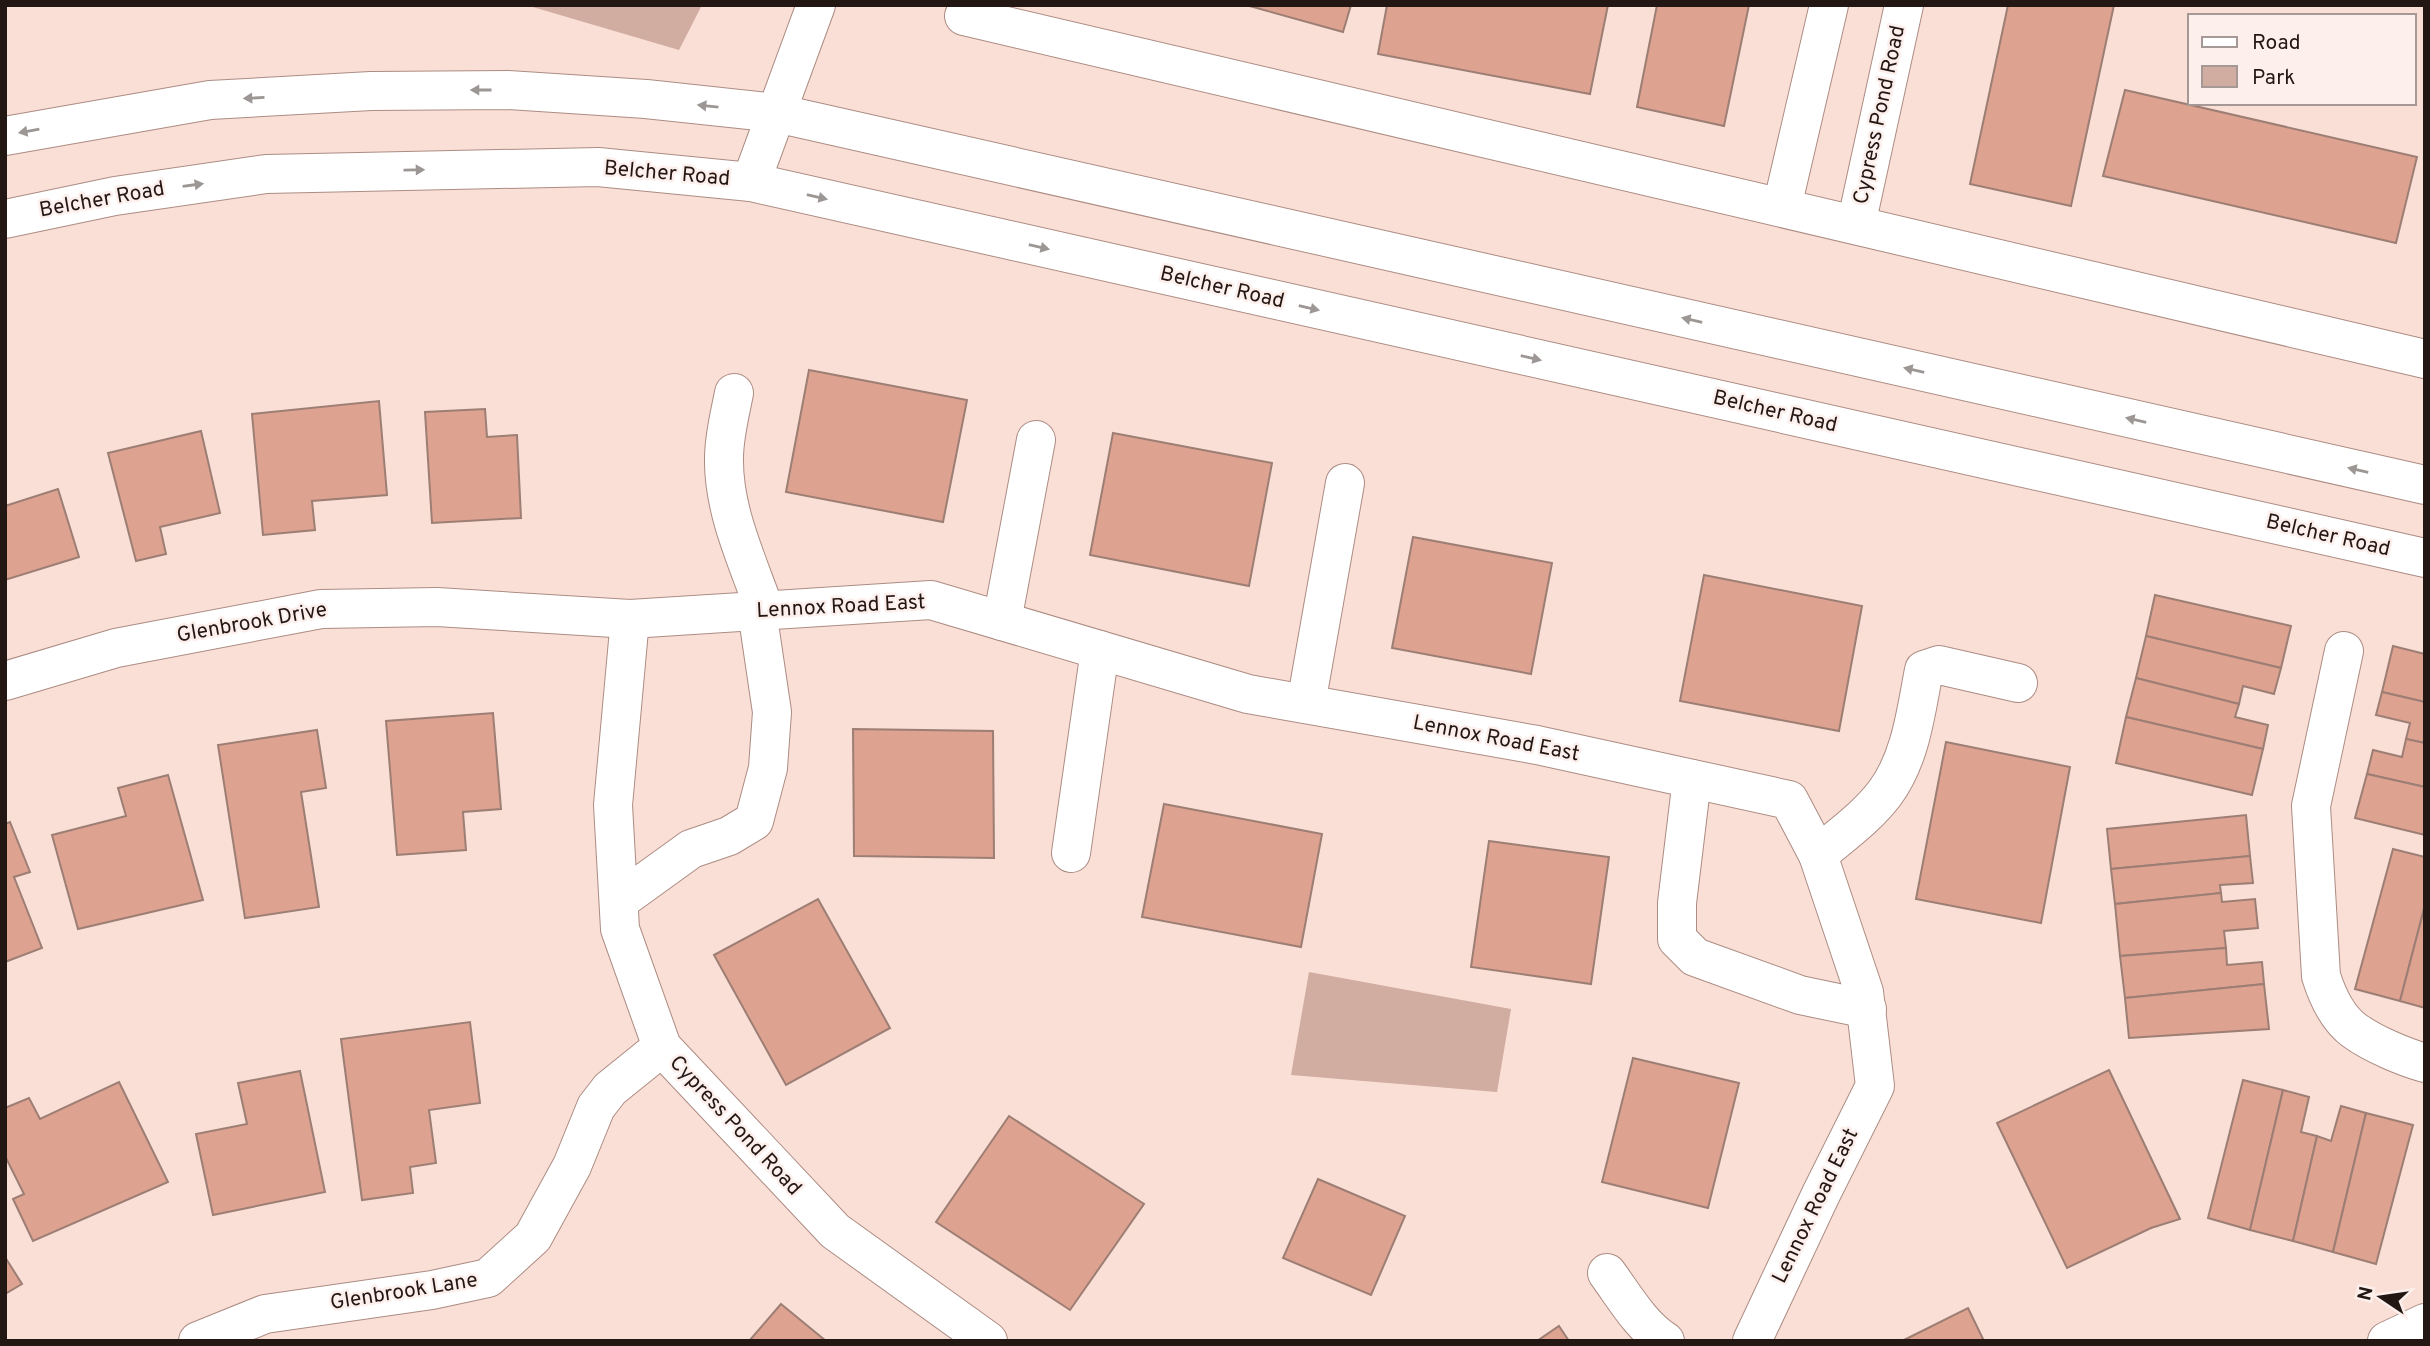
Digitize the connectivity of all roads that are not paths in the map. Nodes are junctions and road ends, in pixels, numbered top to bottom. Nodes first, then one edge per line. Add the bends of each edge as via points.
1 (816, 5) edge
2 (1829, 5) edge
3 (1904, 5) edge
4 (964, 16) dead end
5 (776, 113) junction
6 (5, 136) edge
7 (751, 182) junction
8 (1782, 207) junction
9 (5, 219) edge
10 (1856, 225) junction
11 (2425, 359) edge
12 (734, 393) dead end
13 (1036, 440) dead end
14 (1345, 482) dead end
15 (2425, 485) edge
16 (2425, 558) edge
17 (761, 611) junction
18 (630, 619) junction
19 (1002, 621) junction
20 (1100, 650) junction
21 (2344, 651) dead end
22 (5, 681) edge
23 (2018, 683) dead end
24 (1306, 704) junction
25 (1692, 779) junction
26 (1071, 853) dead end
27 (1818, 855) junction
28 (619, 901) junction
29 (1867, 1009) junction
30 (662, 1048) junction
31 (2425, 1063) edge
32 (1607, 1273) dead end
33 (2425, 1322) edge
34 (198, 1341) edge
35 (988, 1341) edge
36 (1665, 1341) edge
37 (1752, 1341) edge
38 (2387, 1341) edge

1 - 5 street
2 - 8 street
3 - 10 street, Cypress Pond Road
4 - 8 street
5 -> 6 street via 508,90 371,91 210,100
5 - 7 street
15 -> 5 street
9 -> 7 street, Belcher Road via 115,196 266,174 598,167
7 -> 16 street, Belcher Road
8 - 10 street
10 - 11 street
12 - 17 street via 724,455 725,481
13 - 19 street
14 - 24 street
17 - 18 street, Lennox Road East
17 - 19 street, Lennox Road East via 931,600
17 - 28 street via 772,712 768,768 754,821 729,836 691,849
18 - 22 street, Glenbrook Drive via 437,607 321,609 116,648
18 - 28 street, Cypress Pond Road via 613,805
19 - 20 street, Lennox Road East
20 - 24 street, Lennox Road East via 1248,694
20 - 26 street
21 - 31 street via 2311,806 2321,976 2328,998 2354,1030
23 - 27 street via 1939,665 1924,670 1901,764 1885,793
24 - 25 street, Lennox Road East via 1537,745
25 - 27 street, Lennox Road East via 1788,800
25 - 29 street via 1676,939 1695,957 1800,995
27 - 29 street, Lennox Road East
28 - 30 street, Cypress Pond Road via 620,929
29 - 37 street, Lennox Road East via 1875,1086
30 - 34 street, Glenbrook Lane via 610,1089 596,1107 572,1166 533,1237 488,1278 265,1314
30 - 35 street, Cypress Pond Road via 835,1231
32 - 36 street via 1645,1323
33 - 38 street

